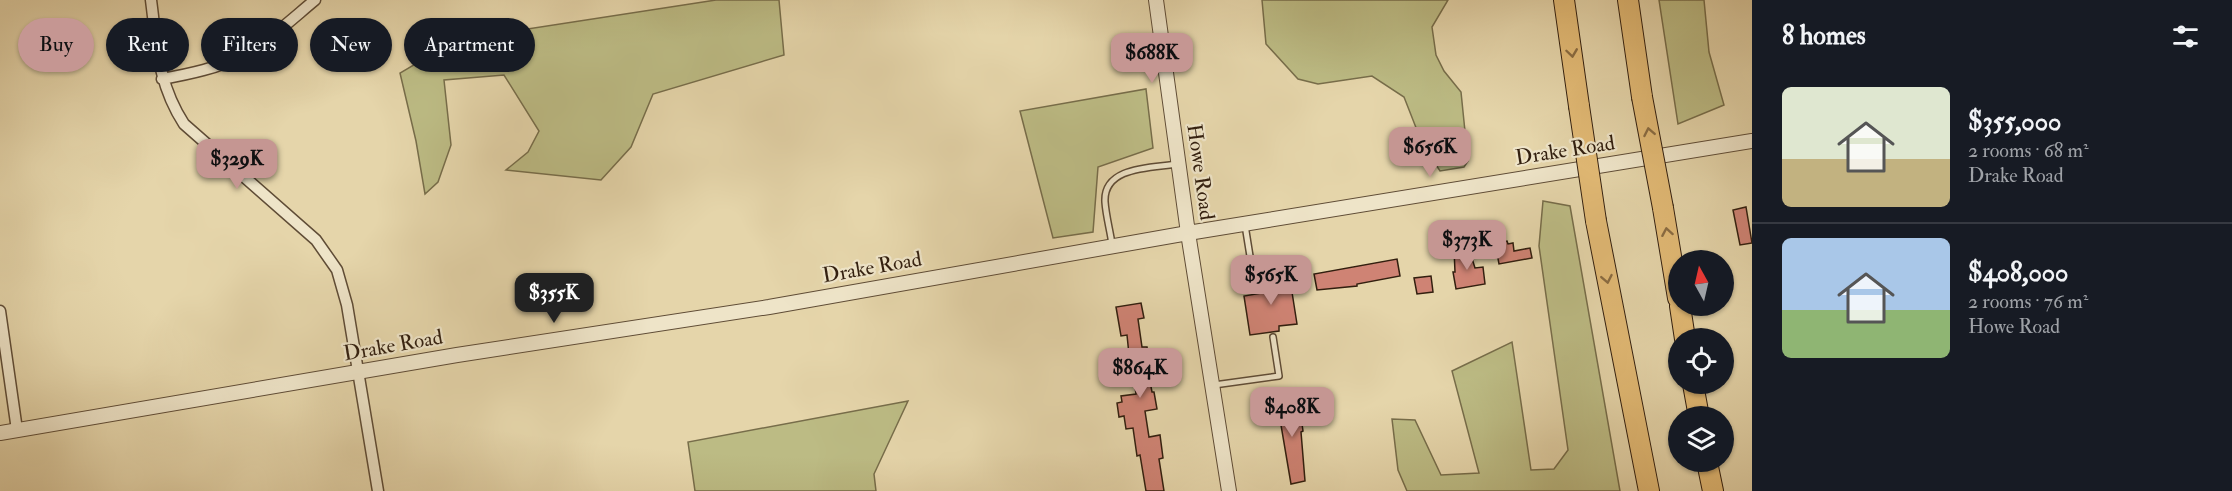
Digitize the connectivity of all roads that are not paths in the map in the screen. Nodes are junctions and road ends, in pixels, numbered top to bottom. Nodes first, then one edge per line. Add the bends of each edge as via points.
1 (151, 0) edge
2 (315, 0) edge
3 (1156, 0) edge
4 (1564, 0) edge
5 (1628, 0) edge
6 (162, 79) junction
7 (1752, 141) edge
8 (1179, 164) junction
9 (1245, 223) junction
10 (1188, 232) junction
11 (1113, 246) junction
12 (1670, 250) edge
13 (1254, 281) dead end
14 (0, 311) edge
15 (1273, 337) dead end
16 (357, 372) junction
17 (1212, 385) junction
18 (17, 430) junction
19 (0, 433) edge
20 (1709, 472) edge
21 (378, 491) edge
22 (1229, 491) edge
23 (1649, 491) edge
24 (1713, 491) edge

1 - 6 street
2 - 6 street via 243,55
3 - 8 street, Howe Road
4 -> 23 highway, bridge via 1596,221
12 -> 5 highway, bridge
6 - 16 street via 184,124 327,254 337,270 347,305
7 - 9 street, Drake Road
8 - 10 street, Howe Road
8 - 11 lane via 1128,172 1110,182 1105,201
9 - 10 street, Drake Road
9 - 13 lane
10 - 11 street, Drake Road
10 - 17 street, Howe Road
11 - 16 street, Drake Road via 769,307
14 - 18 street
15 - 17 lane via 1279,376
16 - 18 street, Drake Road
16 - 21 street
17 - 22 street, Howe Road
18 - 19 street, Drake Road
20 - 24 highway

